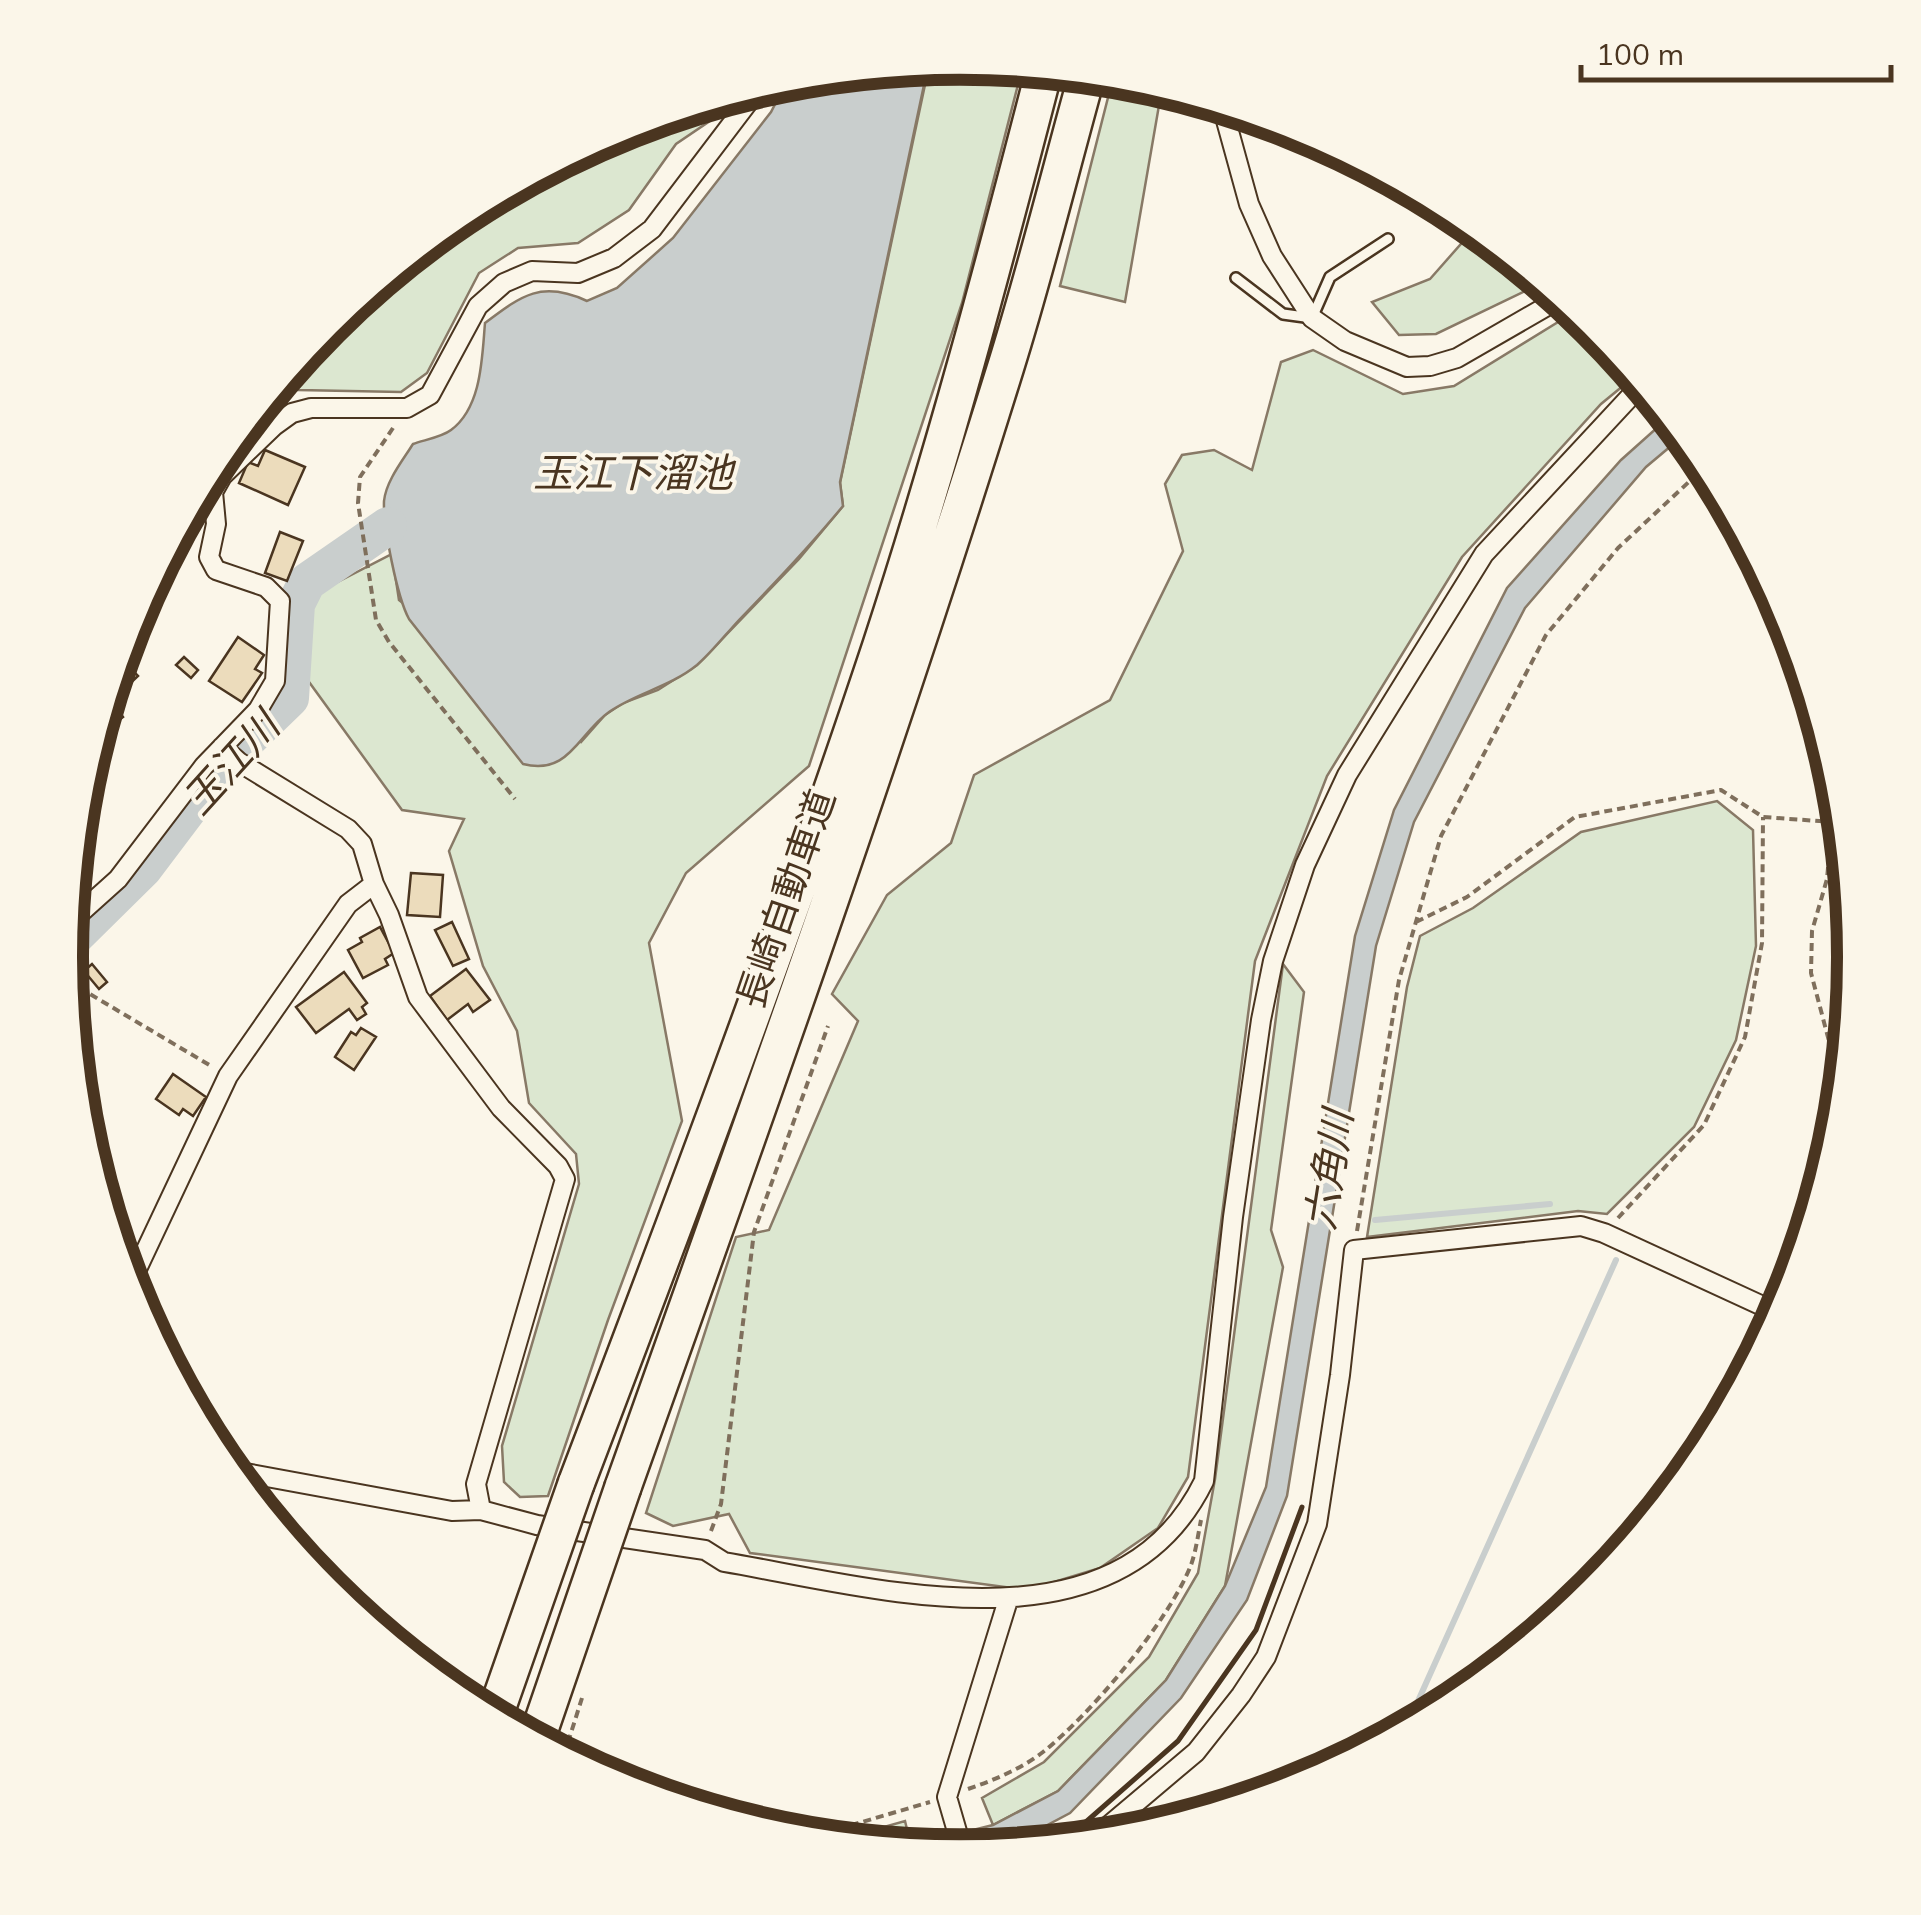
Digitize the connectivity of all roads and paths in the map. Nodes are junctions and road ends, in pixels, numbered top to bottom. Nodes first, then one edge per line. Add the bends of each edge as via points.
1 (1041, 84) edge
2 (1083, 89) edge
3 (744, 107) edge
4 (1226, 122) edge
5 (1388, 238) dead end
6 (1236, 278) dead end
7 (1547, 306) edge
8 (1312, 318) junction
9 (1632, 394) edge
10 (406, 408) junction
11 (237, 462) edge
12 (1694, 477) edge
13 (214, 498) edge
14 (222, 747) junction
15 (515, 800) dead end
16 (1762, 817) junction
17 (1827, 822) edge
18 (1830, 844) edge
19 (374, 884) junction
20 (85, 908) edge
21 (1416, 922) junction
22 (84, 992) edge
23 (828, 1026) dead end
24 (1832, 1052) edge
25 (228, 1076) junction
26 (1604, 1233) junction
27 (1354, 1250) junction
28 (139, 1264) edge
29 (1765, 1307) edge
30 (251, 1474) edge
31 (1204, 1480) junction
32 (481, 1510) junction
33 (704, 1550) junction
34 (1008, 1600) junction
35 (499, 1703) edge
36 (540, 1727) edge
37 (948, 1796) junction
38 (1116, 1821) edge
39 (845, 1827) edge
40 (959, 1835) edge

1 - 35 highway, 長崎自動車道, bridge via 971,351 881,644
2 - 36 highway, 長崎自動車道, bridge via 1007,362 914,655
3 - 10 street via 652,229 614,258 578,272 532,271 504,283 478,306 430,395
4 - 8 street via 1248,204
5 - 8 lane via 1330,277
6 - 8 lane via 1283,314
7 - 8 street via 1457,358 1430,366 1406,367
9 - 31 street via 1484,554 1347,775 1305,864 1261,1020
10 - 11 street via 292,413
10 - 15 path via 360,477 376,620
12 - 21 path via 1618,548 1546,635 1441,836
13 - 14 street via 209,557 216,570 266,587 280,600 275,682
14 - 19 street via 348,829 362,844
14 - 20 street via 118,879
16 - 17 path
16 - 21 path via 1721,790 1575,817 1467,897
16 - 26 path via 1762,943 1744,1037 1704,1125
18 - 24 path via 1812,931 1812,972
19 - 25 street via 348,904
19 - 32 street via 418,996 501,1108 565,1180 476,1484
21 - 27 path via 1399,980
22 - 25 path
23 - 33 path via 754,1232 721,1504
25 - 28 street
26 - 27 street via 1581,1226
26 - 29 street
27 - 38 street via 1318,1524 1266,1657 1196,1752
30 - 32 street via 452,1511
31 - 34 street via 1190,1509 1139,1557 1076,1588
31 - 37 path via 1191,1564 1141,1647 1041,1754
32 - 33 street
33 - 34 street via 724,1562 874,1588
34 - 37 street
37 - 39 path
37 - 40 street

